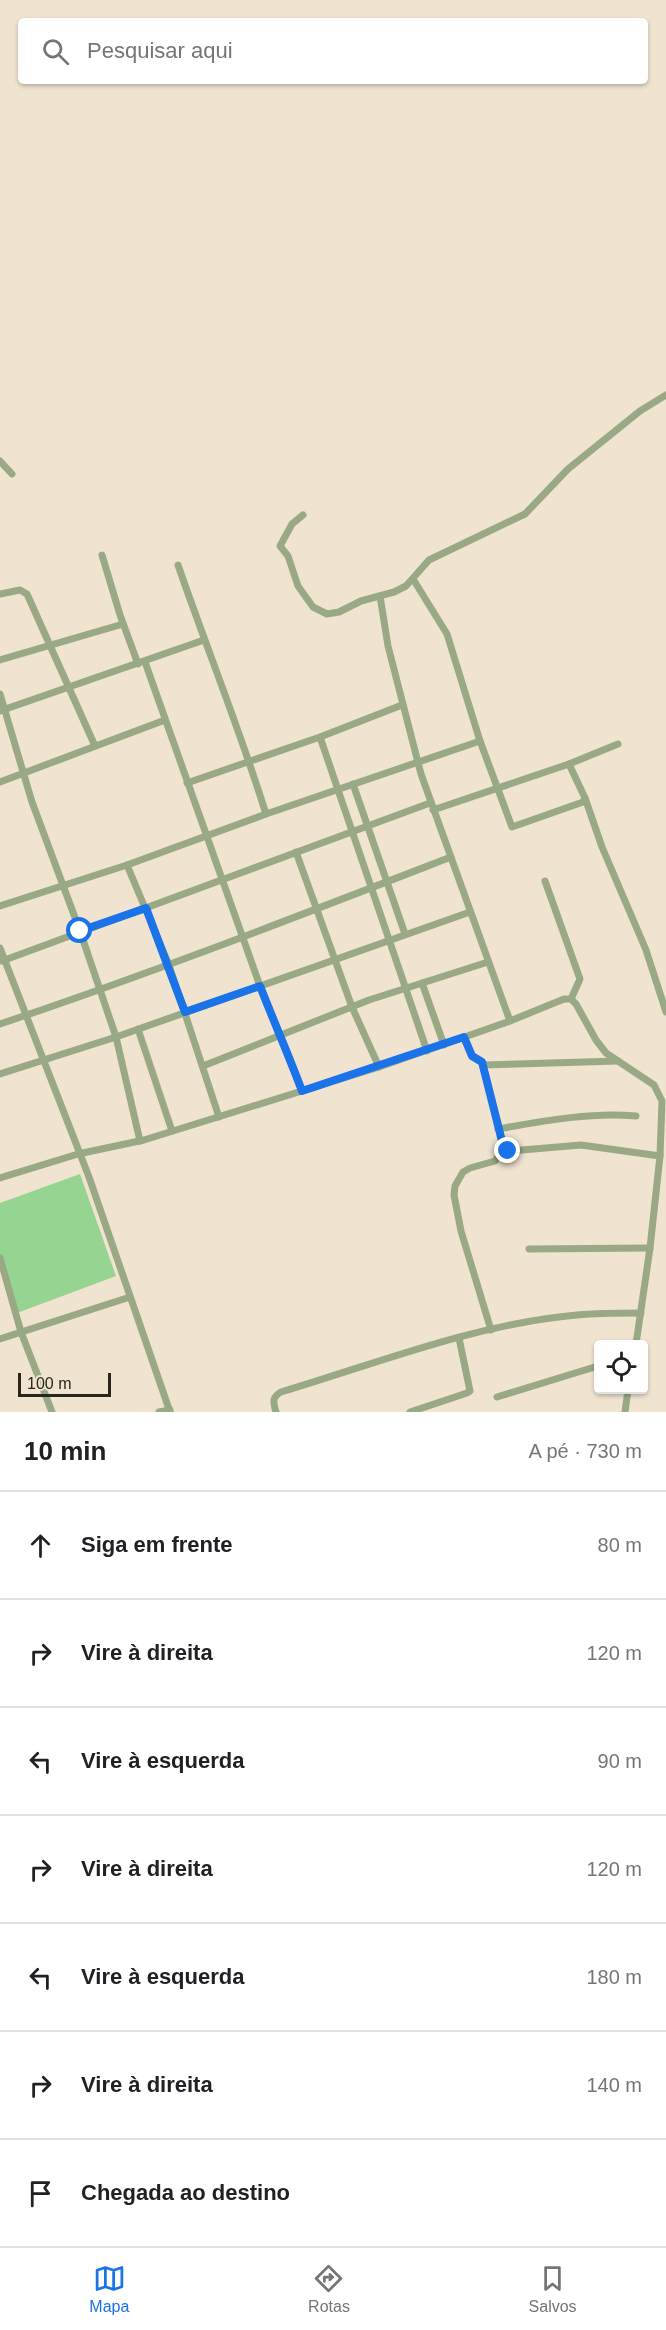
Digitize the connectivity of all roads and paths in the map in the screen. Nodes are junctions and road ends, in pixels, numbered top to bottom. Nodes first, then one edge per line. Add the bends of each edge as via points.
1 (666, 395) edge
2 (0, 461) edge
3 (12, 474) dead end
4 (303, 515) dead end
5 (102, 555) dead end
6 (178, 566) dead end
7 (413, 579) junction
8 (0, 594) edge
9 (380, 596) junction
10 (123, 624) junction
11 (204, 640) junction
12 (49, 646) junction
13 (0, 660) edge
14 (141, 663) junction
15 (68, 688) junction
16 (0, 694) edge
17 (402, 705) junction
18 (3, 710) edge
19 (165, 720) junction
20 (320, 737) junction
21 (480, 741) junction
22 (618, 744) dead end
23 (95, 746) junction
24 (250, 760) junction
25 (418, 763) junction
26 (569, 764) junction
27 (24, 773) junction
28 (0, 782) edge
29 (187, 783) junction
30 (353, 784) junction
31 (337, 789) junction
32 (498, 789) junction
33 (585, 798) junction
34 (431, 807) junction
35 (266, 814) junction
36 (367, 826) junction
37 (351, 832) junction
38 (205, 836) junction
39 (296, 852) junction
40 (451, 857) junction
41 (127, 865) junction
42 (223, 880) junction
43 (545, 881) dead end
44 (386, 882) junction
45 (62, 885) junction
46 (371, 888) junction
47 (0, 906) edge
48 (146, 908) junction
49 (316, 909) junction
50 (470, 912) junction
51 (80, 931) junction
52 (405, 934) junction
53 (244, 937) junction
54 (390, 939) junction
55 (0, 948) edge
56 (334, 959) junction
57 (2, 961) edge
58 (488, 962) junction
59 (169, 965) junction
60 (422, 983) junction
61 (260, 986) junction
62 (406, 987) junction
63 (100, 988) junction
64 (571, 999) junction
65 (352, 1007) junction
66 (185, 1012) junction
67 (666, 1012) edge
68 (25, 1016) junction
69 (510, 1021) junction
70 (0, 1024) edge
71 (138, 1029) junction
72 (280, 1036) junction
73 (116, 1037) junction
74 (464, 1037) junction
75 (444, 1045) junction
76 (427, 1051) junction
77 (42, 1060) junction
78 (618, 1061) junction
79 (483, 1065) junction
80 (203, 1066) junction
81 (379, 1067) junction
82 (0, 1074) edge
83 (302, 1091) junction
84 (664, 1099) edge
85 (636, 1116) dead end
86 (219, 1117) junction
87 (498, 1129) junction
88 (172, 1131) junction
89 (140, 1141) junction
90 (504, 1149) junction
91 (78, 1154) junction
92 (660, 1156) junction
93 (0, 1178) edge
94 (650, 1248) junction
95 (529, 1249) dead end
96 (0, 1258) edge
97 (130, 1297) junction
98 (641, 1313) junction
99 (491, 1330) junction
100 (21, 1332) junction
101 (459, 1338) junction
102 (0, 1339) edge
103 (637, 1340) edge
104 (594, 1367) edge
105 (627, 1394) edge
106 (497, 1397) dead end
107 (170, 1411) edge
108 (52, 1412) edge
109 (159, 1412) edge
110 (276, 1412) edge
111 (410, 1412) edge
112 (625, 1412) edge

1 - 7 street via 568,469 525,514 429,560
2 - 3 street
4 - 9 street via 292,524 280,546 288,556 298,586 313,607 327,614
5 - 10 street
6 - 11 street
7 - 9 street via 406,586
7 - 21 street via 447,633
8 - 12 street via 20,590 27,594
9 - 17 street
10 - 12 street
10 - 14 street
11 - 14 street
11 - 24 street
12 - 13 street
12 - 15 street
14 - 15 street
14 - 19 street
15 - 18 street
15 - 23 street
16 - 18 street
17 - 20 street
17 - 25 street
18 - 27 street
19 - 23 street
19 - 29 street
20 - 24 street
20 - 31 street
21 - 25 street
21 - 32 street
22 - 26 street
23 - 27 street
24 - 29 street
24 - 35 street
25 - 30 street
25 - 34 street
26 - 32 street
26 - 33 street
27 - 28 street
27 - 45 street
29 - 38 street
30 - 31 street
30 - 36 street
31 - 35 street
31 - 37 street
32 - 33 street via 512,827 580,804
32 - 34 street
33 - 67 street via 646,950
34 - 36 street
34 - 40 street
35 - 38 street
36 - 37 street
36 - 44 street
37 - 39 street
37 - 46 street
38 - 41 street
38 - 42 street
39 - 42 street
39 - 49 street
40 - 44 street
40 - 50 street
41 - 45 street
41 - 48 street
42 - 48 street
42 - 53 street
43 - 64 street via 580,979
44 - 46 street
44 - 52 street
45 - 47 street
45 - 51 street
46 - 49 street
46 - 54 street
48 - 51 street
48 - 59 street
49 - 53 street
49 - 56 street
50 - 52 street
50 - 58 street
51 - 57 street
51 - 63 street
52 - 54 street
53 - 59 street
53 - 61 street
54 - 56 street
54 - 62 street
55 - 57 street
56 - 61 street
56 - 65 street
57 - 68 street
58 - 60 street
58 - 69 street
59 - 63 street
59 - 66 street
60 - 62 street
60 - 75 street
61 - 66 street
61 - 72 street
62 - 65 street
62 - 76 street
63 - 68 street
63 - 73 street
64 - 69 street
64 - 78 street via 596,1041
65 - 72 street
65 - 81 street
66 - 71 street
66 - 80 street
68 - 70 street
68 - 77 street
69 - 74 street
71 - 73 street
71 - 88 street
72 - 80 street
72 - 83 street
73 - 77 street
73 - 89 street
74 - 75 street
74 - 79 street via 472,1056
75 - 76 street
76 - 81 street
77 - 82 street
77 - 91 street
78 - 79 street
78 - 84 street via 654,1085
79 - 87 street
80 - 86 street
81 - 83 street
83 - 86 street
84 - 92 street
85 - 87 street via 567,1118
86 - 88 street
87 - 90 street
88 - 89 street
89 - 91 street
90 - 92 street via 582,1145
90 - 99 street via 495,1161 463,1172 454,1195
91 - 93 street
91 - 97 street
92 - 94 street
94 - 95 street
94 - 98 street
96 - 100 street
97 - 100 street
97 - 107 street
98 - 99 street via 576,1315
98 - 103 street
99 - 101 street
100 - 102 street
100 - 108 street
101 - 110 street via 281,1392 273,1400
101 - 111 street via 470,1390
104 - 106 street
105 - 112 street
107 - 109 street

